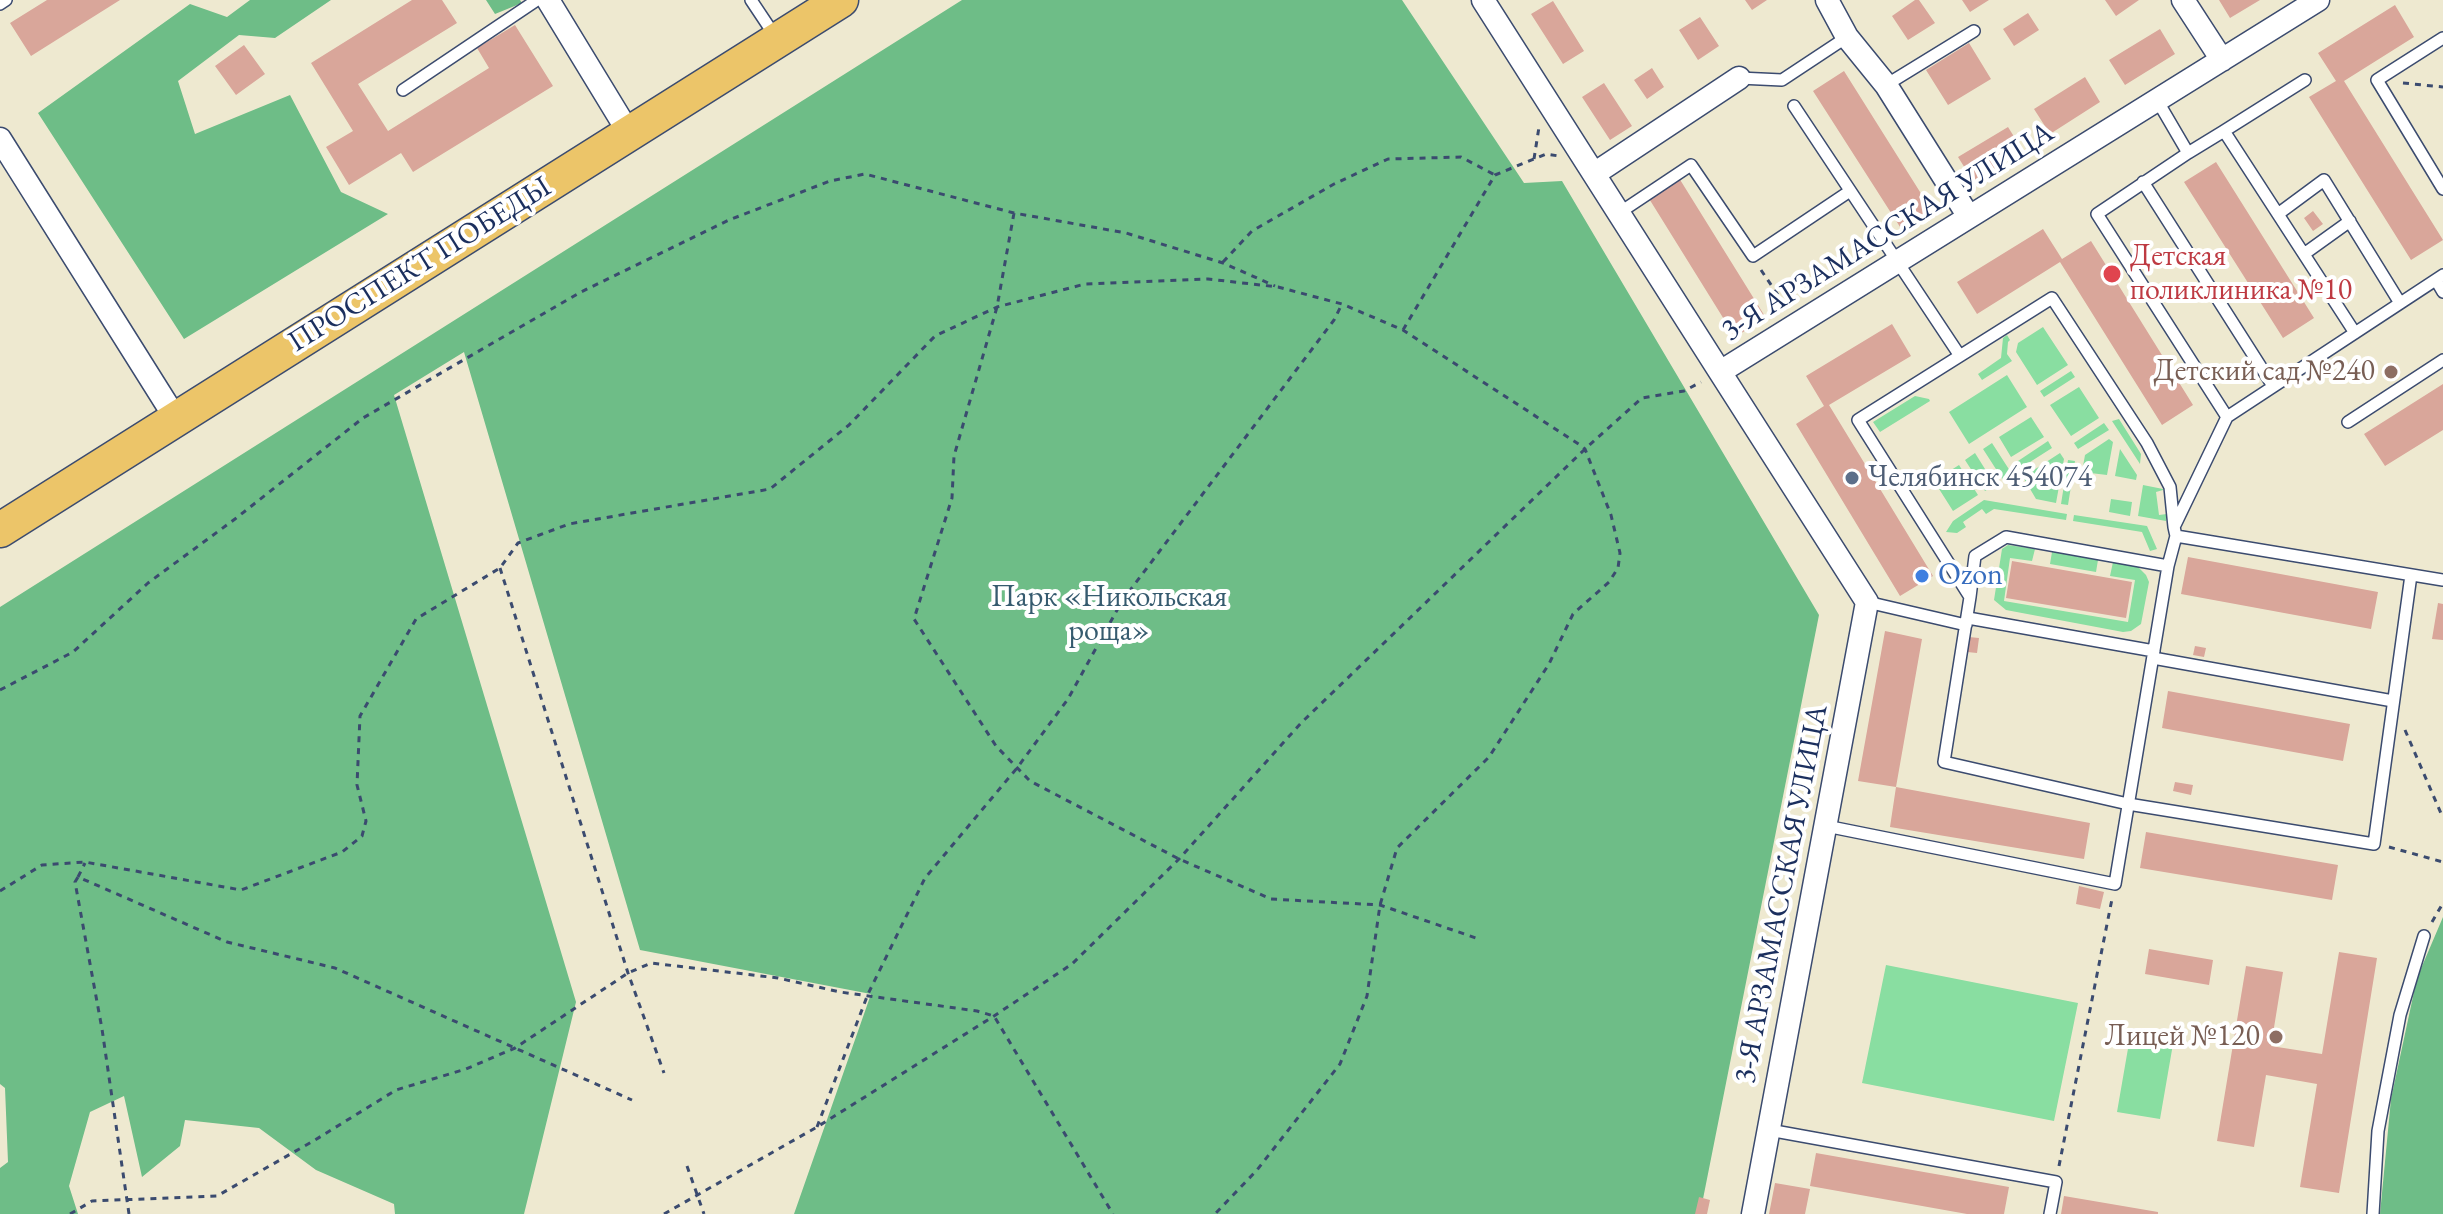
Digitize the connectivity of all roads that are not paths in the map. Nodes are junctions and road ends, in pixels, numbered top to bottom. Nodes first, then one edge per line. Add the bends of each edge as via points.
1 (6, 0) edge
2 (537, 0) edge
3 (548, 0) edge
4 (751, 0) edge
5 (841, 0) edge
6 (1483, 0) edge
7 (1827, 0) edge
8 (2183, 0) edge
9 (2318, 0) edge
10 (0, 4) edge
11 (1974, 31) dead end
12 (1847, 37) junction
13 (2443, 38) edge
14 (778, 40) junction
15 (2222, 60) junction
16 (1739, 78) joint
17 (2305, 80) dead end
18 (1886, 85) junction
19 (403, 90) dead end
20 (2157, 100) junction
21 (1794, 106) dead end
22 (2224, 131) junction
23 (629, 133) junction
24 (0, 139) edge
25 (2188, 153) junction
26 (1589, 166) junction
27 (2143, 182) junction
28 (2443, 189) edge
29 (1850, 191) junction
30 (1619, 213) junction
31 (2278, 214) junction
32 (1969, 217) junction
33 (2350, 221) junction
34 (2304, 254) junction
35 (1897, 262) junction
36 (2439, 278) edge
37 (2443, 292) edge
38 (2400, 303) junction
39 (2355, 333) junction
40 (1960, 356) junction
41 (2443, 360) edge
42 (1720, 372) junction
43 (2273, 386) junction
44 (2227, 417) junction
45 (176, 419) junction
46 (2348, 422) dead end
47 (0, 530) edge
48 (2175, 532) junction
49 (2168, 566) junction
50 (2411, 575) junction
51 (2443, 580) edge
52 (1970, 597) junction
53 (1867, 602) junction
54 (1967, 621) junction
55 (2153, 654) junction
56 (2393, 701) junction
57 (2128, 804) junction
58 (1826, 826) junction
59 (2424, 936) road end
60 (1769, 1130) junction
61 (1753, 1214) edge
62 (2050, 1214) edge
63 (2373, 1214) edge

1 - 10 lane
2 - 19 lane
3 - 23 street
4 - 14 lane
5 - 14 main road, ПРОСПЕКТ ПОБЕДЫ
6 - 26 street
7 - 12 street
8 - 15 street
9 - 15 street, 3-Я АРЗАМАССКАЯ УЛИЦА
11 - 18 lane
12 - 16 lane via 1782,80
12 - 18 street
13 - 28 lane via 2377,80
14 - 23 main road, ПРОСПЕКТ ПОБЕДЫ
15 - 20 street, 3-Я АРЗАМАССКАЯ УЛИЦА
16 - 26 street
17 - 22 lane
18 - 32 street
20 - 25 lane
20 - 32 street, 3-Я АРЗАМАССКАЯ УЛИЦА
21 - 29 lane
22 - 25 lane
22 - 31 lane
23 - 45 main road, ПРОСПЕКТ ПОБЕДЫ
24 - 45 street
25 - 27 lane
26 - 30 street
27 - 43 lane
27 - 44 lane via 2097,214
29 - 30 lane via 1753,256 1691,165
29 - 35 lane
30 - 42 street
31 - 33 lane via 2324,180
31 - 34 lane
32 - 35 street, 3-Я АРЗАМАССКАЯ УЛИЦА
33 - 34 lane
33 - 38 lane
34 - 39 lane
35 - 40 lane
35 - 42 street, 3-Я АРЗАМАССКАЯ УЛИЦА
36 - 37 lane
36 - 38 lane
38 - 39 lane
39 - 43 lane
40 - 48 lane via 2052,298 2147,443 2170,487
40 - 52 lane via 1858,420
41 - 46 lane
42 - 53 street, 3-Я АРЗАМАССКАЯ УЛИЦА
43 - 44 lane
44 - 48 lane
45 - 47 main road, ПРОСПЕКТ ПОБЕДЫ
48 - 49 lane
48 - 50 lane
49 - 52 lane via 2006,537 1975,556
49 - 55 lane
50 - 51 lane
50 - 56 lane
52 - 54 lane
53 - 54 lane
53 - 58 street, 3-Я АРЗАМАССКАЯ УЛИЦА
54 - 55 lane
54 - 57 lane via 1944,762
55 - 56 lane
55 - 57 lane
56 - 57 lane via 2374,844
57 - 58 lane via 2115,884
58 - 60 street, 3-Я АРЗАМАССКАЯ УЛИЦА
59 - 63 lane via 2400,1015 2378,1131
60 - 61 street, 3-Я АРЗАМАССКАЯ УЛИЦА
60 - 62 lane via 2056,1182

